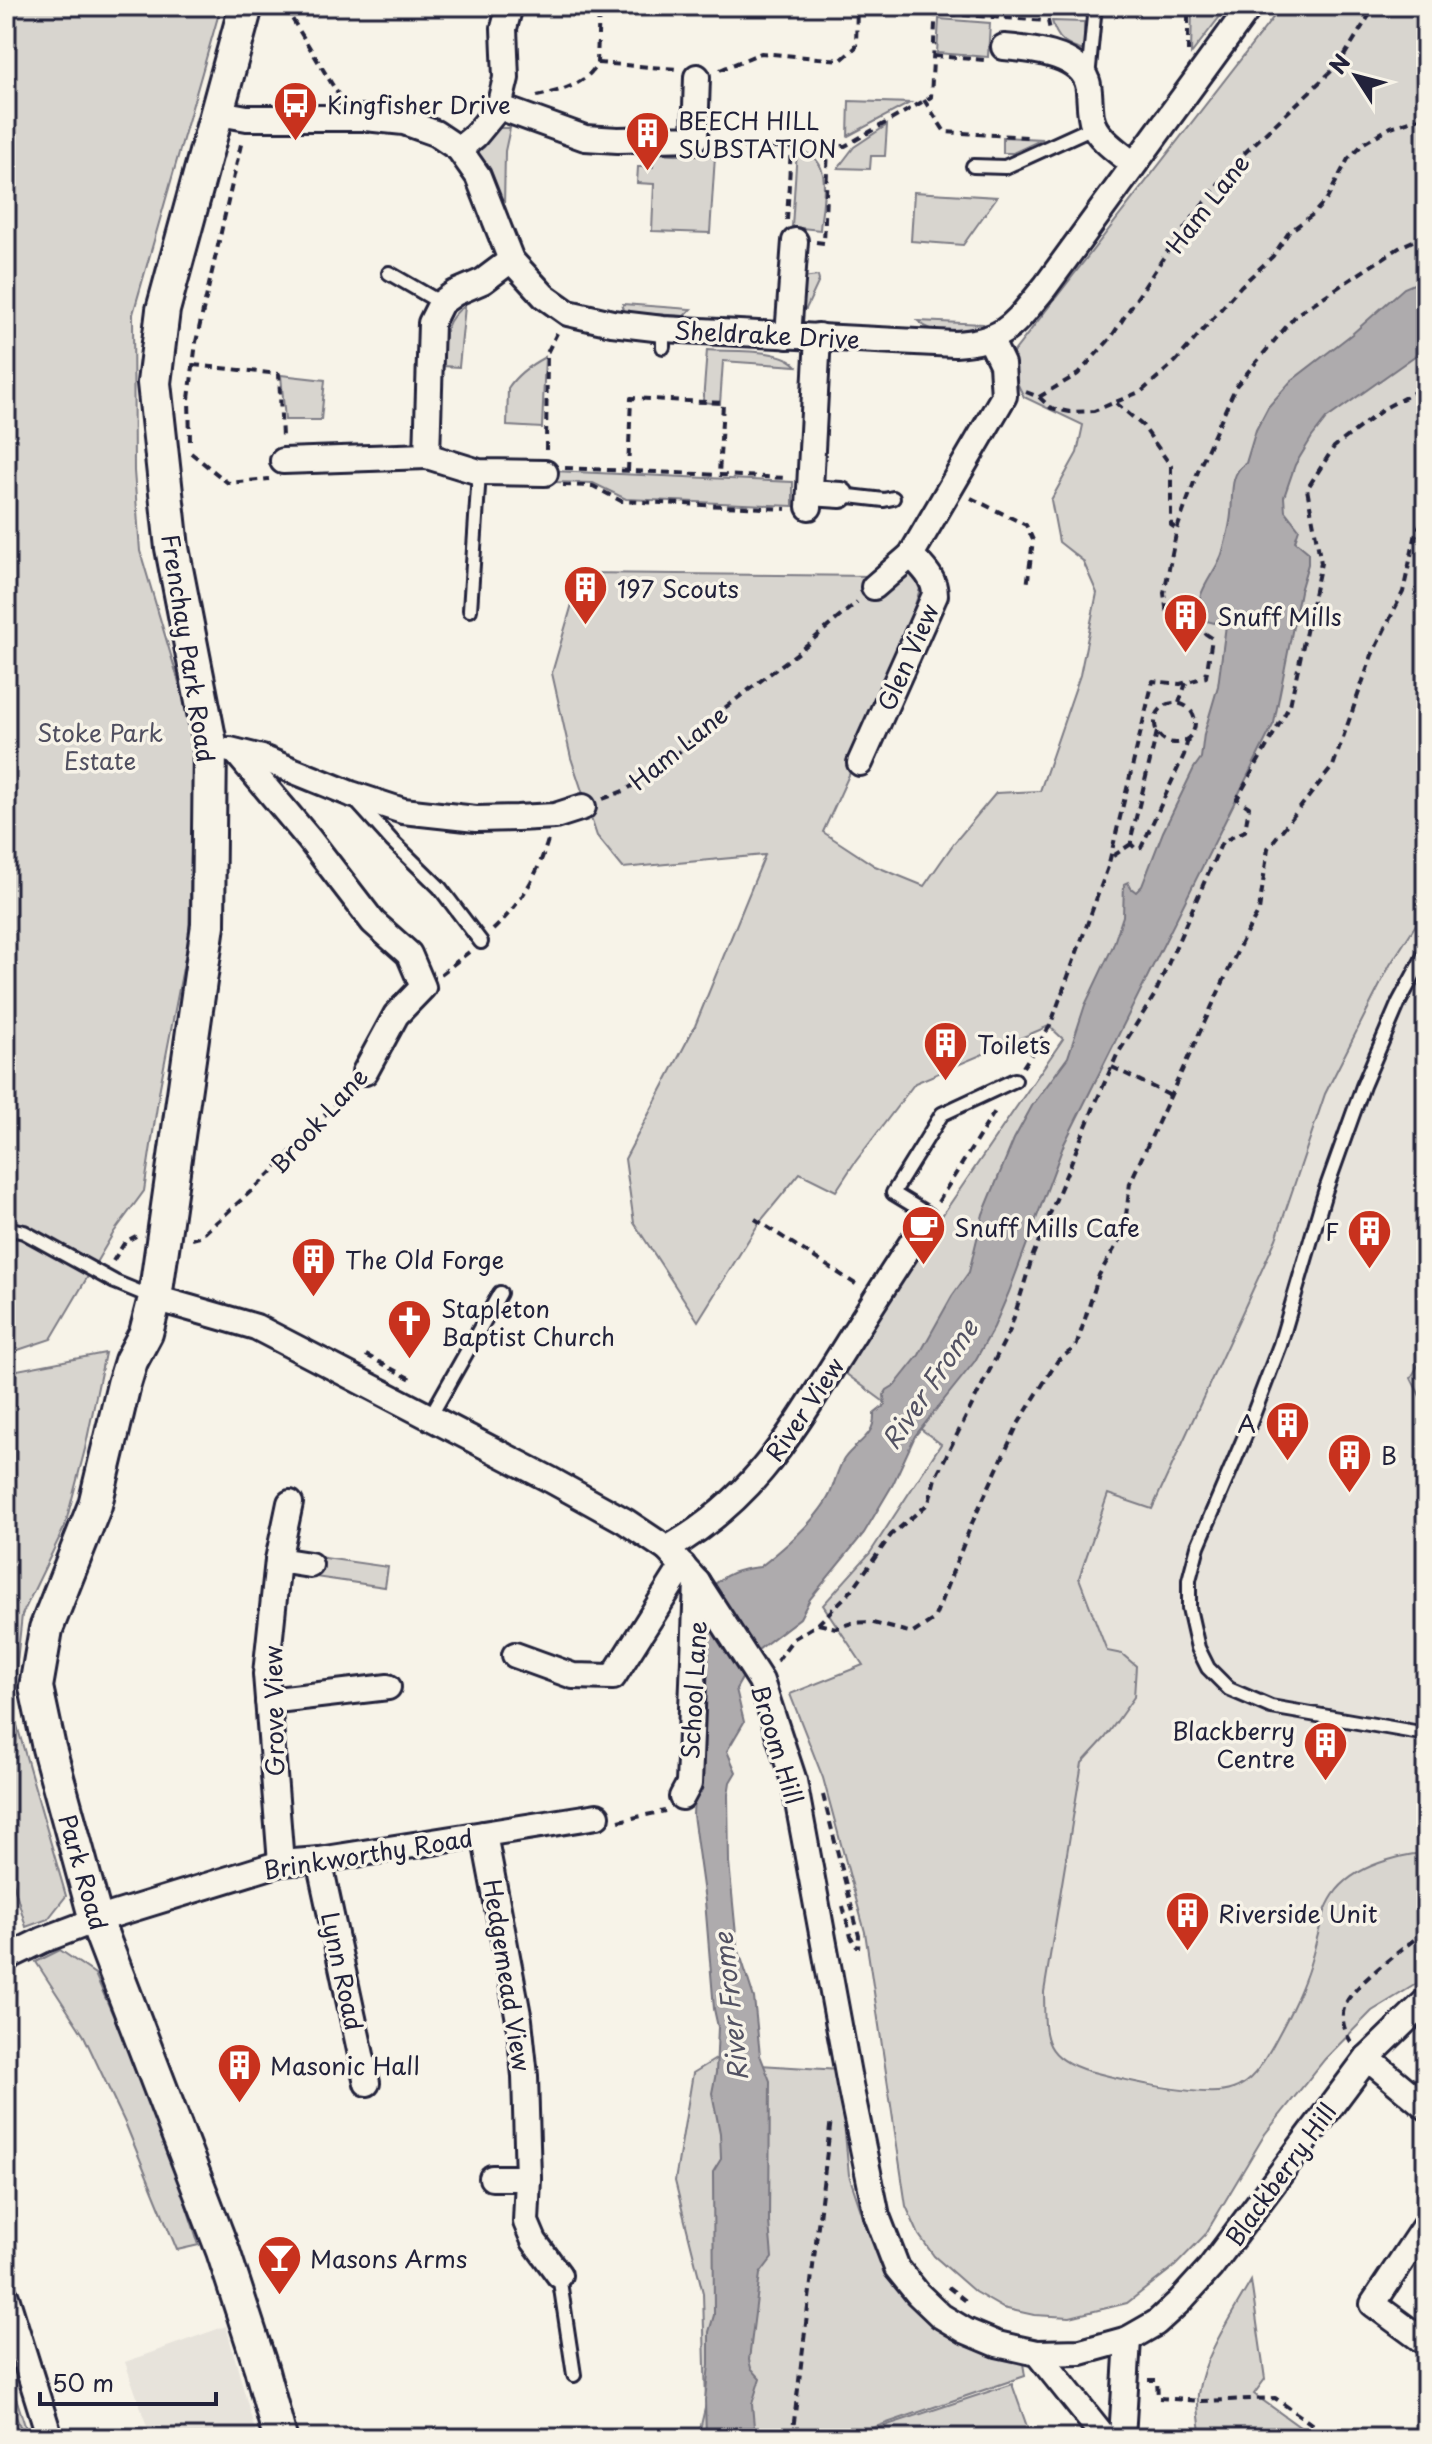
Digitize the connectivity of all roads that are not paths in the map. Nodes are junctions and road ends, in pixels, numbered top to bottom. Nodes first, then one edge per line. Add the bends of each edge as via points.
1 (246, 6) edge
2 (510, 6) edge
3 (1095, 6) edge
4 (1250, 6) edge
5 (998, 54) road end
6 (698, 74) road end
7 (1087, 81) junction
8 (505, 110) junction
9 (233, 115) junction
10 (1093, 127) junction
11 (459, 149) junction
12 (1133, 164) junction
13 (973, 166) dead end
14 (795, 241) road end
15 (511, 260) junction
16 (389, 273) dead end
17 (441, 303) junction
18 (788, 336) junction
19 (818, 336) junction
20 (991, 341) junction
21 (427, 456) junction
22 (283, 461) road end
23 (479, 472) junction
24 (547, 475) road end
25 (841, 495) joint
26 (893, 498) dead end
27 (911, 555) junction
28 (874, 587) road end
29 (470, 610) dead end
30 (223, 748) junction
31 (860, 763) dead end
32 (351, 794) junction
33 (583, 807) road end
34 (481, 942) road end
35 (1426, 952) edge
36 (365, 1072) road end
37 (1015, 1080) road end
38 (929, 1215) road end
39 (6, 1228) edge
40 (913, 1241) dead end
41 (500, 1293) dead end
42 (155, 1298) junction
43 (430, 1417) junction
44 (290, 1503) dead end
45 (278, 1560) junction
46 (310, 1565) dead end
47 (688, 1573) junction
48 (515, 1655) dead end
49 (388, 1687) dead end
50 (268, 1701) junction
51 (1426, 1734) edge
52 (682, 1797) dead end
53 (597, 1816) dead end
54 (484, 1834) junction
55 (319, 1860) junction
56 (281, 1863) junction
57 (96, 1920) junction
58 (6, 1958) edge
59 (1426, 2001) edge
60 (1367, 2058) junction
61 (367, 2083) dead end
62 (1426, 2107) edge
63 (492, 2178) dead end
64 (528, 2178) junction
65 (1426, 2224) edge
66 (559, 2275) joint
67 (6, 2297) edge
68 (1128, 2339) junction
69 (1426, 2343) edge
70 (1037, 2353) junction
71 (574, 2375) dead end
72 (50, 2438) edge
73 (280, 2438) edge
74 (1105, 2438) edge
75 (1122, 2438) edge

1 - 9 main road, Frenchay Park Road
2 - 8 street via 504,28
3 - 7 lane
4 - 12 street
5 - 7 street via 1040,50 1076,68
6 - 8 street via 695,138 618,146
7 - 10 street
8 - 11 street
9 - 11 street, Sheldrake Drive via 404,122
9 - 30 main road, Frenchay Park Road via 163,310 154,383 172,548
10 - 12 street
10 - 13 lane via 1005,167
11 - 15 street, Sheldrake Drive via 478,176
12 - 20 street via 1045,287 1015,323
14 - 18 street
15 - 17 street
15 - 18 street, Sheldrake Drive via 568,313 663,338
16 - 17 lane
17 - 21 street via 431,323
18 - 19 street, Sheldrake Drive
19 - 20 street, Sheldrake Drive via 922,351
19 - 25 street via 810,493
20 - 27 street via 1002,364 1004,396
21 - 22 street
21 - 23 street
23 - 24 street
23 - 29 lane
25 - 26 lane
27 - 28 street
27 - 31 street, Glen View via 935,585 935,595
30 - 32 street
30 - 36 street, Brook Lane via 310,840 373,922 409,954 423,987 396,1015
30 - 42 main road, Frenchay Park Road via 208,925
32 - 33 street via 403,811 476,819 555,816
32 - 34 lane via 440,888
35 - 51 lane via 1363,1086 1280,1345 1189,1580 1192,1625 1201,1655 1229,1689 1271,1707
37 - 38 lane via 942,1114 893,1193
39 - 42 lane via 24,1232
40 - 47 street, River View via 783,1446 718,1515
41 - 43 lane
42 - 43 street, Broom Hill via 256,1327
42 - 57 main road, Park Road via 146,1333 131,1361 95,1505 46,1629 36,1687
43 - 47 street, Broom Hill via 625,1521
44 - 45 street, Grove View
45 - 46 street
45 - 50 street, Grove View
47 - 48 street via 613,1677 573,1676
47 - 52 street, School Lane via 689,1784
47 - 70 street, Broom Hill via 758,1678 794,1781 877,2216 897,2268 941,2316 997,2344
49 - 50 street
50 - 56 street, Grove View
53 - 54 street, Brinkworthy Road
54 - 55 street, Brinkworthy Road
54 - 64 street, Hedgemead View via 519,2020
55 - 56 street, Brinkworthy Road
55 - 61 street, Lynn Road
56 - 57 street, Brinkworthy Road
57 - 58 street, Brinkworthy Road
57 - 73 main road, Park Road via 223,2251
59 - 60 street, Blackberry Hill
60 - 62 street
60 - 68 street, Blackberry Hill via 1210,2268 1156,2323
63 - 64 street
64 - 66 street, Hedgemead View via 526,2222
65 - 69 street via 1365,2299
66 - 71 lane
67 - 72 street
68 - 70 street, Broom Hill via 1081,2352
68 - 75 street
70 - 74 street

